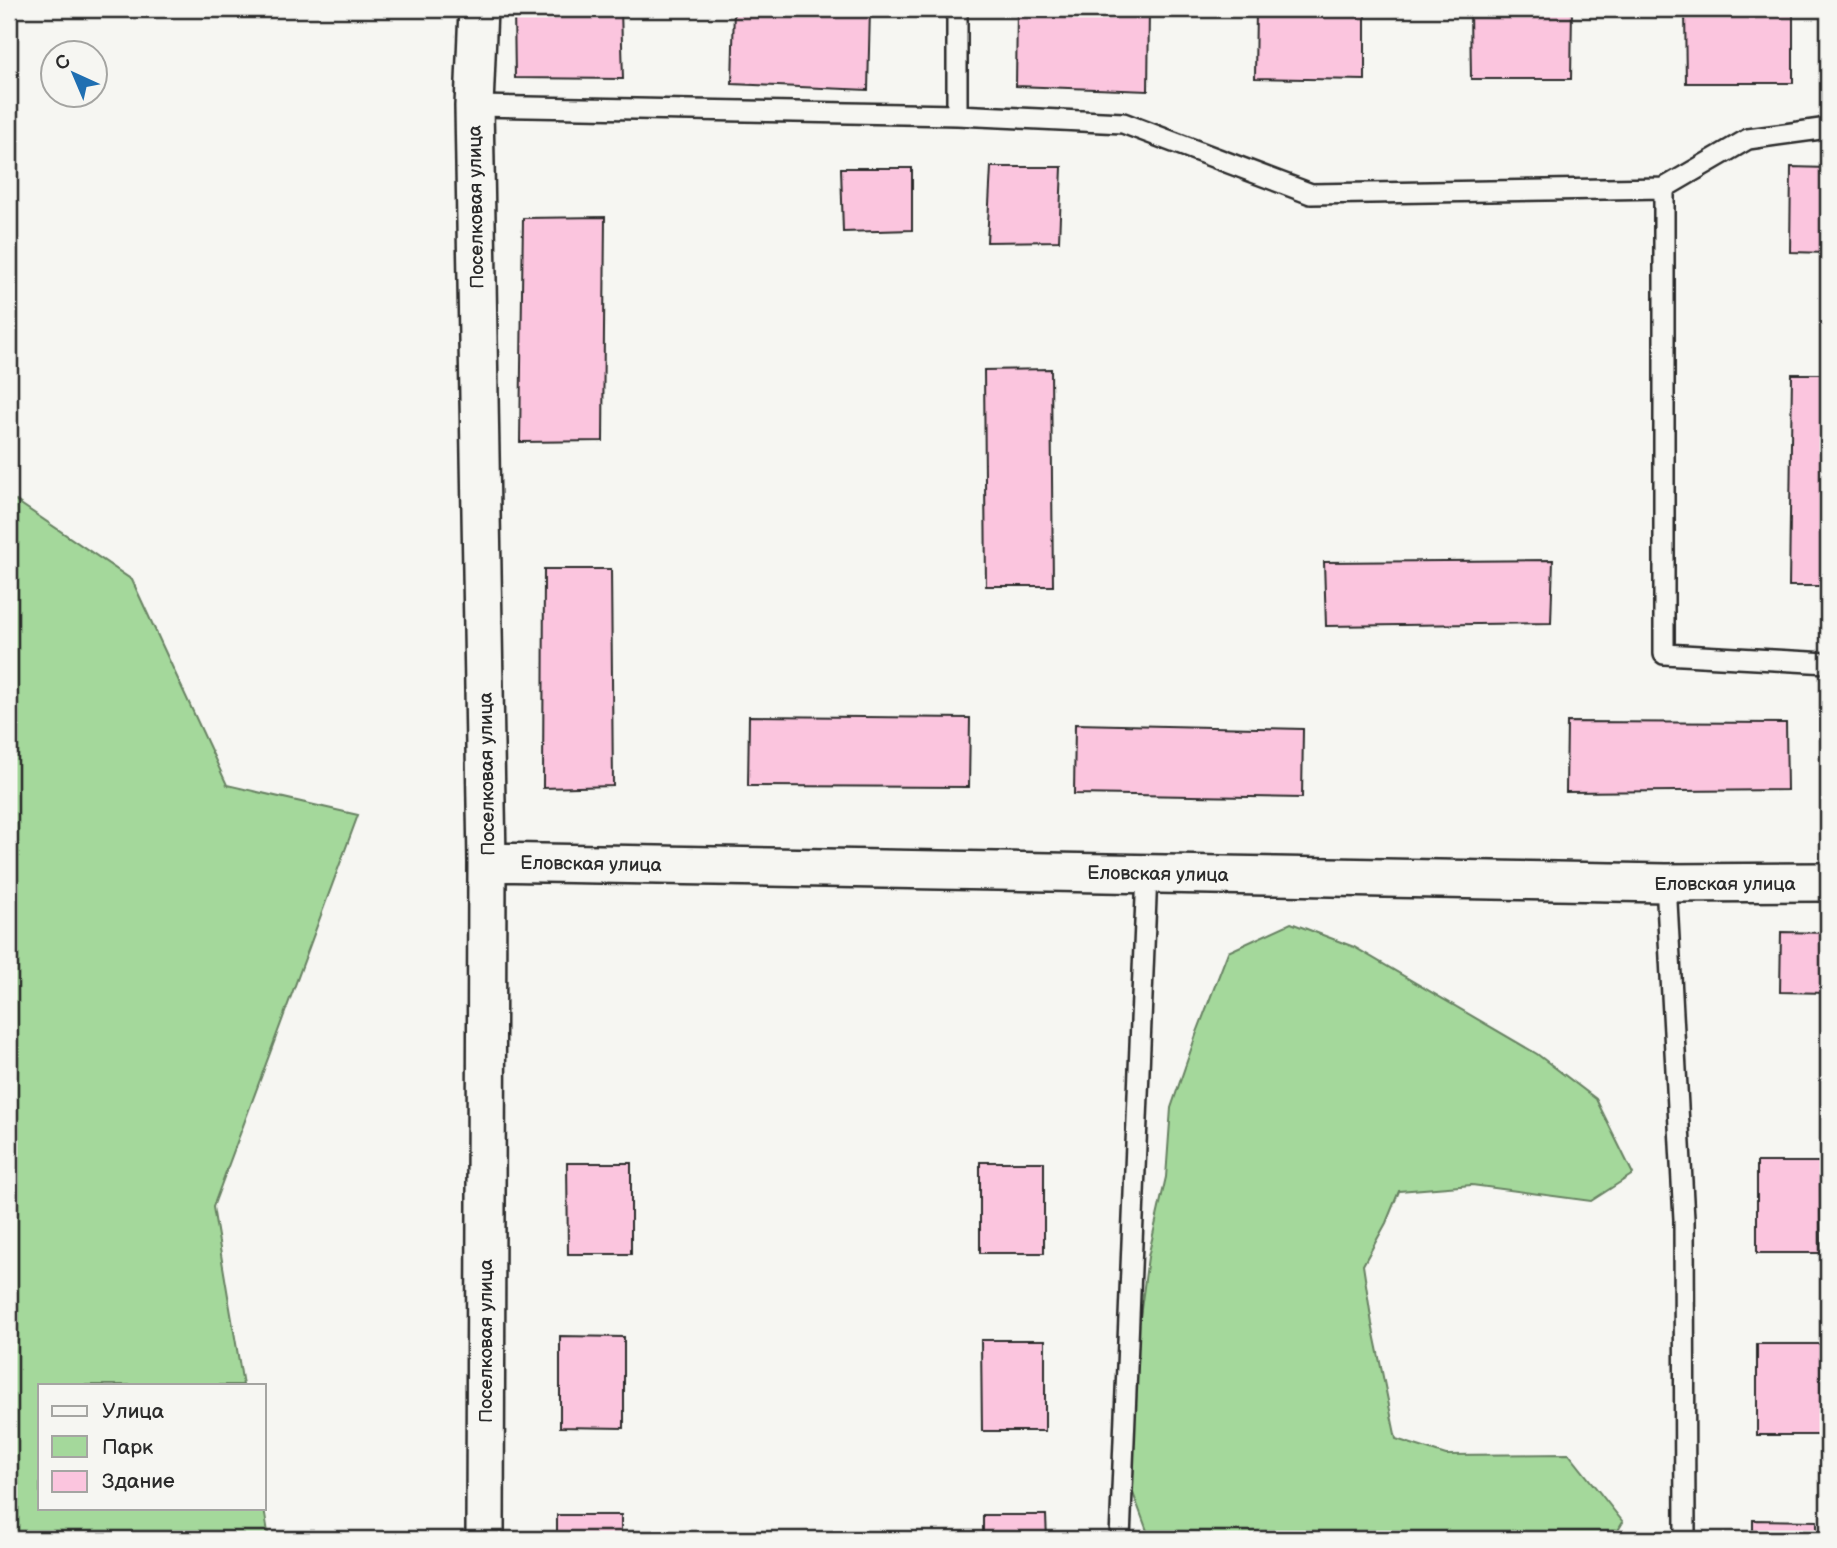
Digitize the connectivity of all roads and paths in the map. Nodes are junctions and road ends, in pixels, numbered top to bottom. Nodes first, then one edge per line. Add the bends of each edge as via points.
1 (478, 9) edge
2 (957, 9) edge
3 (474, 106) junction
4 (957, 115) junction
5 (1828, 128) edge
6 (1664, 188) junction
7 (1828, 663) edge
8 (487, 862) junction
9 (1147, 873) junction
10 (1828, 882) edge
11 (1667, 883) junction
12 (485, 1539) edge
13 (1120, 1539) edge
14 (1685, 1539) edge

1 - 3 street, Поселковая улица
2 - 4 lane
3 - 4 lane
3 - 8 street, Поселковая улица
4 - 6 lane via 1124,123 1311,194
5 - 6 lane via 1748,139
6 - 7 lane via 1664,654
8 - 9 street, Еловская улица
8 - 12 street, Поселковая улица
9 - 11 street, Еловская улица
9 - 13 lane
10 - 11 street, Еловская улица
11 - 14 lane via 1684,1219

